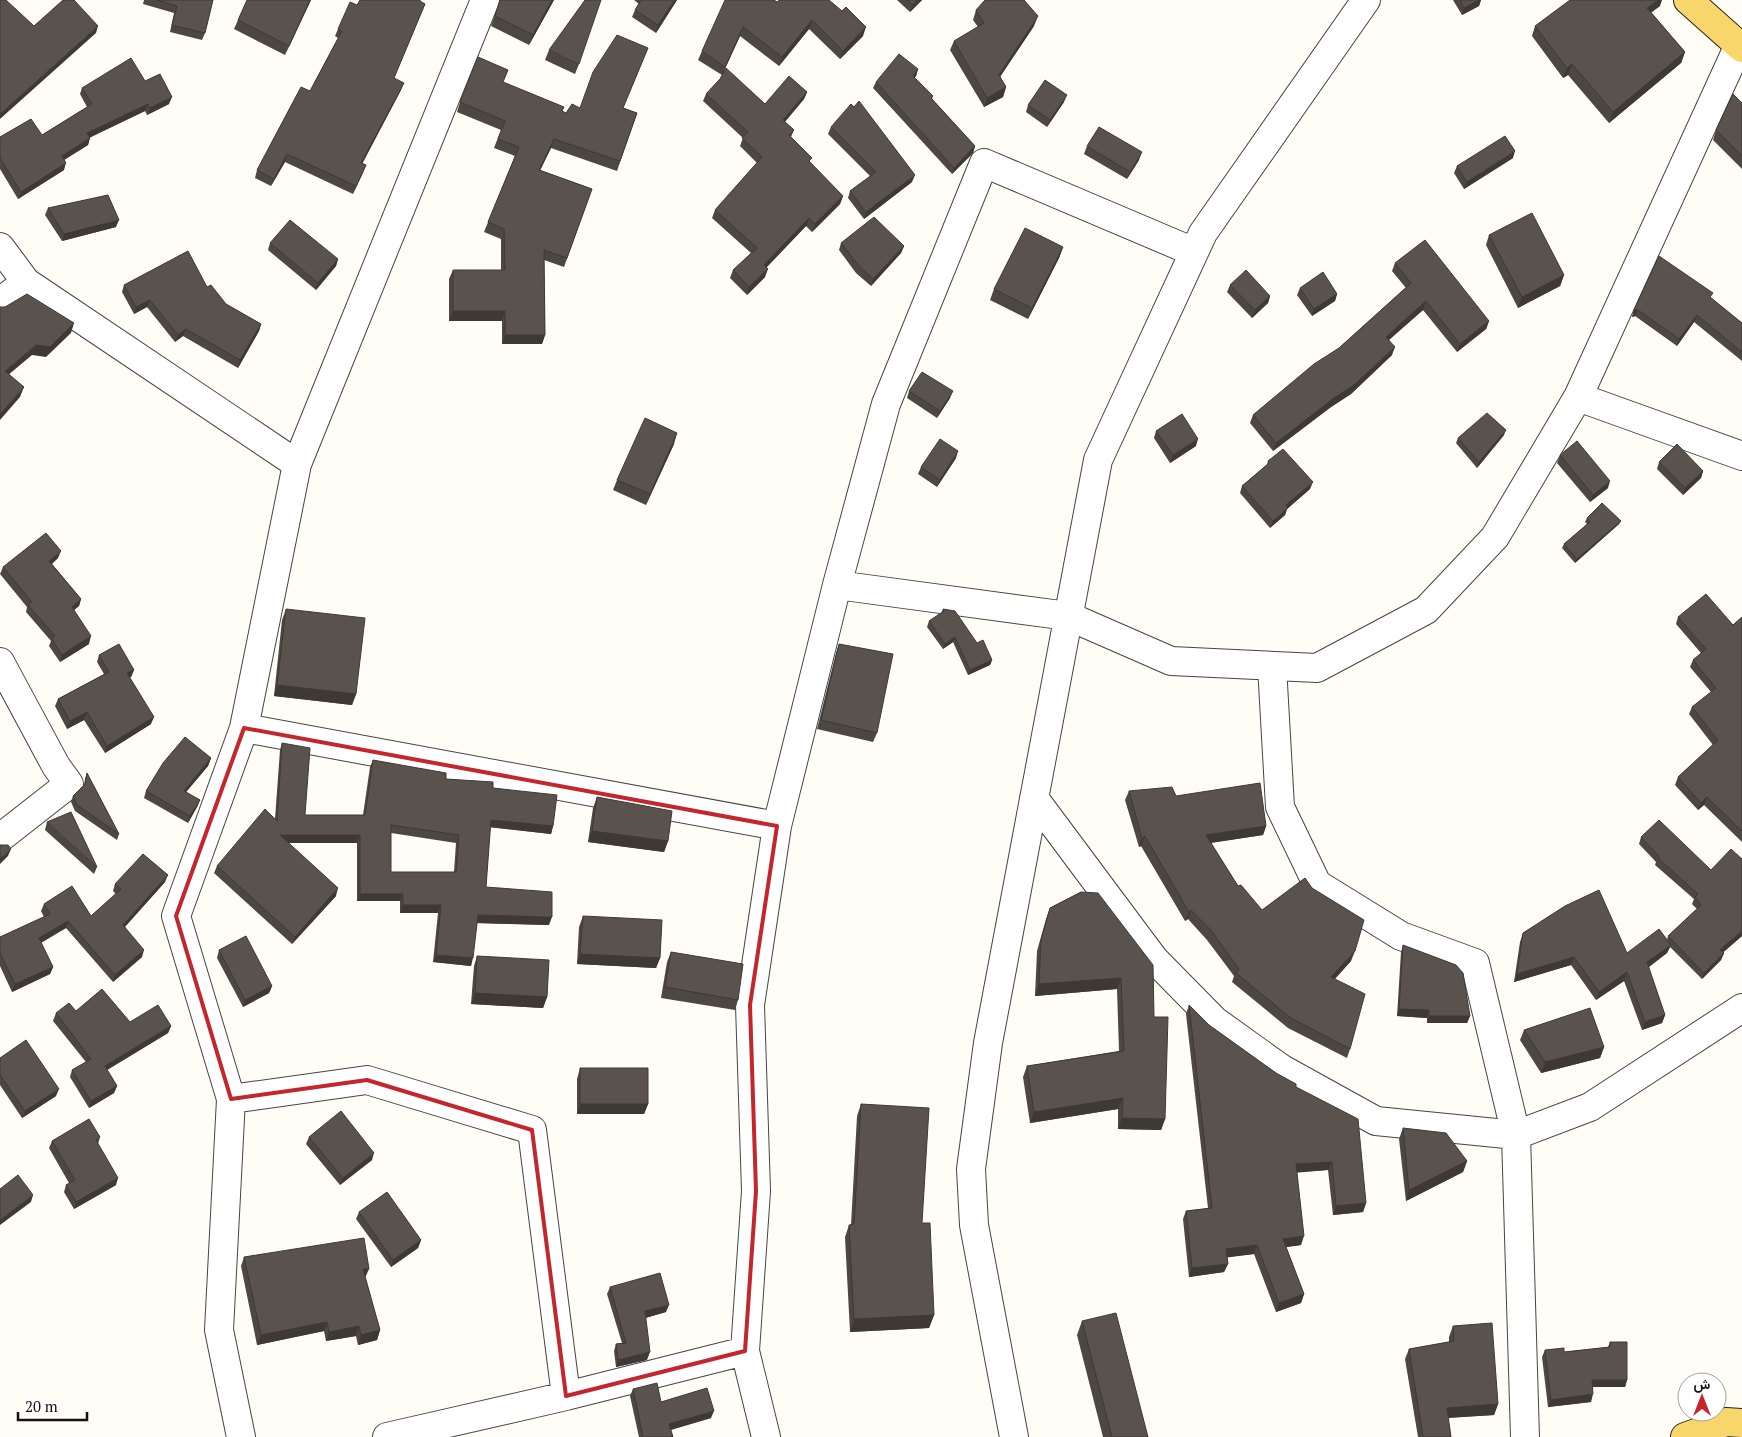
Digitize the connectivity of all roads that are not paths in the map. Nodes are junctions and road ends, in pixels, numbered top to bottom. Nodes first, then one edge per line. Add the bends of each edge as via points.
1 (485, 0) edge
2 (1366, 0) edge
3 (1688, 0) edge
4 (1740, 46) edge
5 (0, 247) edge
6 (1194, 252) junction
7 (26, 282) junction
8 (0, 302) edge
9 (1578, 397) junction
10 (1742, 456) edge
11 (297, 464) junction
12 (837, 586) junction
13 (1068, 616) junction
14 (0, 662) edge
15 (1272, 666) junction
16 (244, 728) junction
17 (1034, 798) junction
18 (777, 826) junction
19 (0, 838) edge
20 (1742, 1008) edge
21 (230, 1099) junction
22 (1516, 1135) junction
23 (745, 1351) junction
24 (566, 1396) junction
25 (1742, 1423) edge
26 (241, 1437) edge
27 (387, 1437) edge
28 (766, 1437) edge
29 (1014, 1437) edge
30 (1525, 1437) edge
31 (1685, 1437) edge

1 - 11 street
2 - 6 street via 1203,233
3 - 4 main road
4 - 9 street
5 - 7 street
6 - 12 street via 984,163 886,404
6 - 13 street via 1098,460
7 - 8 street
7 - 11 street
9 - 10 street
9 - 15 street via 1495,537 1426,610 1317,668
11 - 16 street
12 - 13 street
12 - 18 street
13 - 15 street via 1171,661
13 - 17 street
14 - 19 street via 69,784
15 - 22 street via 1280,807 1317,884 1401,936 1475,962
16 - 18 street
16 - 21 street via 176,916
17 - 22 street via 1154,959 1215,1021 1282,1069 1376,1121
17 - 29 street via 988,1043 971,1169 974,1225
18 - 23 street via 750,1005 756,1191
20 - 22 street via 1590,1107
21 - 24 street via 366,1080 532,1130
21 - 26 street via 220,1330
22 - 30 street
23 - 24 street
23 - 28 street
24 - 27 street
25 - 31 main road via 1726,1422

